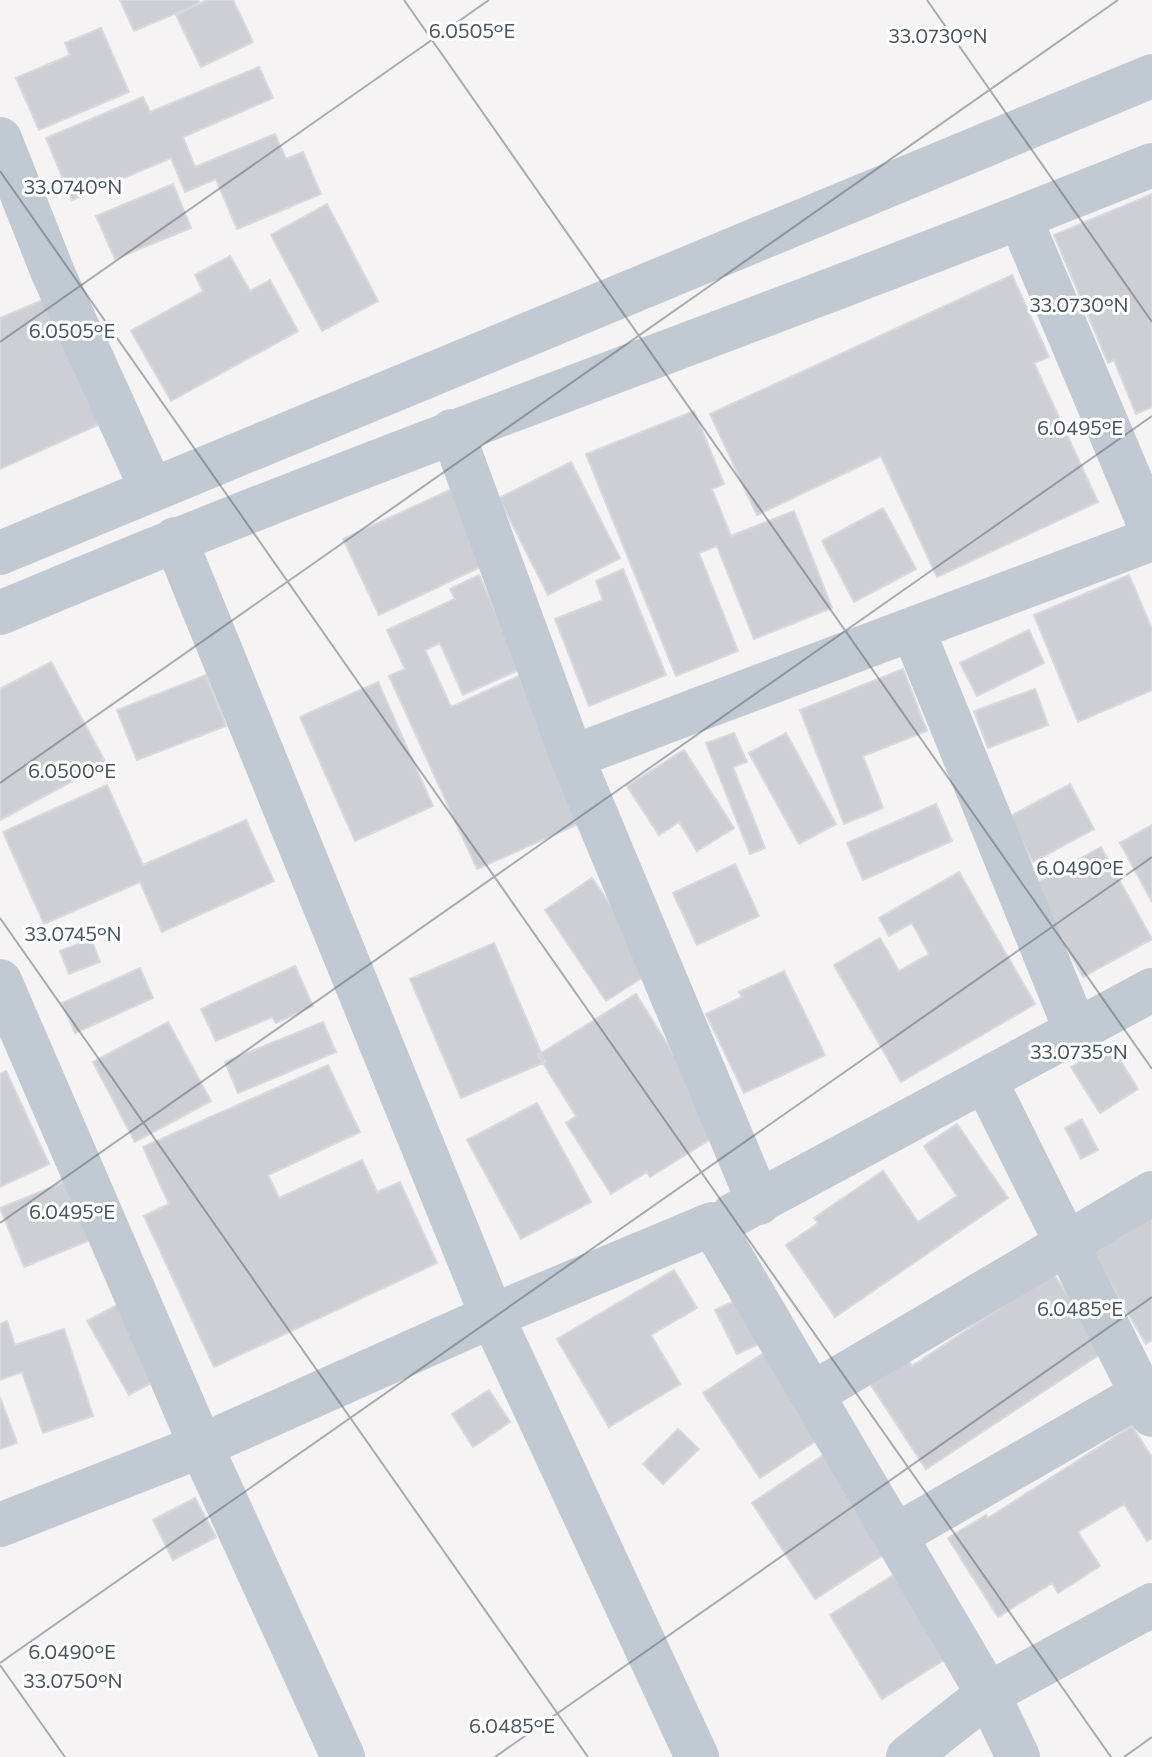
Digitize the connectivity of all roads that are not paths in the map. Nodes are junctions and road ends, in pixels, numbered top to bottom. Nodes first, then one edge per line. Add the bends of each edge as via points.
1 (1152, 76) edge
2 (0, 139) edge
3 (1152, 165) edge
4 (1020, 218) junction
5 (452, 431) junction
6 (151, 488) junction
7 (1152, 531) edge
8 (175, 539) junction
9 (1152, 539) edge
10 (0, 553) edge
11 (0, 613) edge
12 (913, 630) junction
13 (572, 757) junction
14 (0, 981) edge
15 (1152, 990) edge
16 (1076, 1031) junction
17 (985, 1080) junction
18 (1152, 1193) edge
19 (759, 1203) junction
20 (712, 1224) junction
21 (1065, 1242) junction
22 (492, 1316) junction
23 (812, 1394) junction
24 (1148, 1399) edge
25 (201, 1446) junction
26 (0, 1525) edge
27 (895, 1536) junction
28 (1152, 1605) edge
29 (988, 1694) junction
30 (343, 1757) edge
31 (697, 1757) edge
32 (908, 1757) edge
33 (1018, 1757) edge

1 - 6 street
2 - 6 street via 53,273
3 - 4 street
4 - 5 street
4 - 7 street
5 - 8 street
5 - 13 street
6 - 10 street
8 - 11 street
8 - 22 street
9 - 12 street
12 - 13 street
12 - 16 street
13 - 19 street
14 - 25 street
15 - 16 street
16 - 17 street
17 - 19 street
17 - 21 street
18 - 21 street
19 - 20 street
20 - 22 street
20 - 23 street
21 - 23 street
21 - 24 street
22 - 25 street
22 - 31 street
23 - 27 street
24 - 27 street
25 - 26 street
25 - 30 street
27 - 29 street
28 - 29 street
29 - 32 street
29 - 33 street

